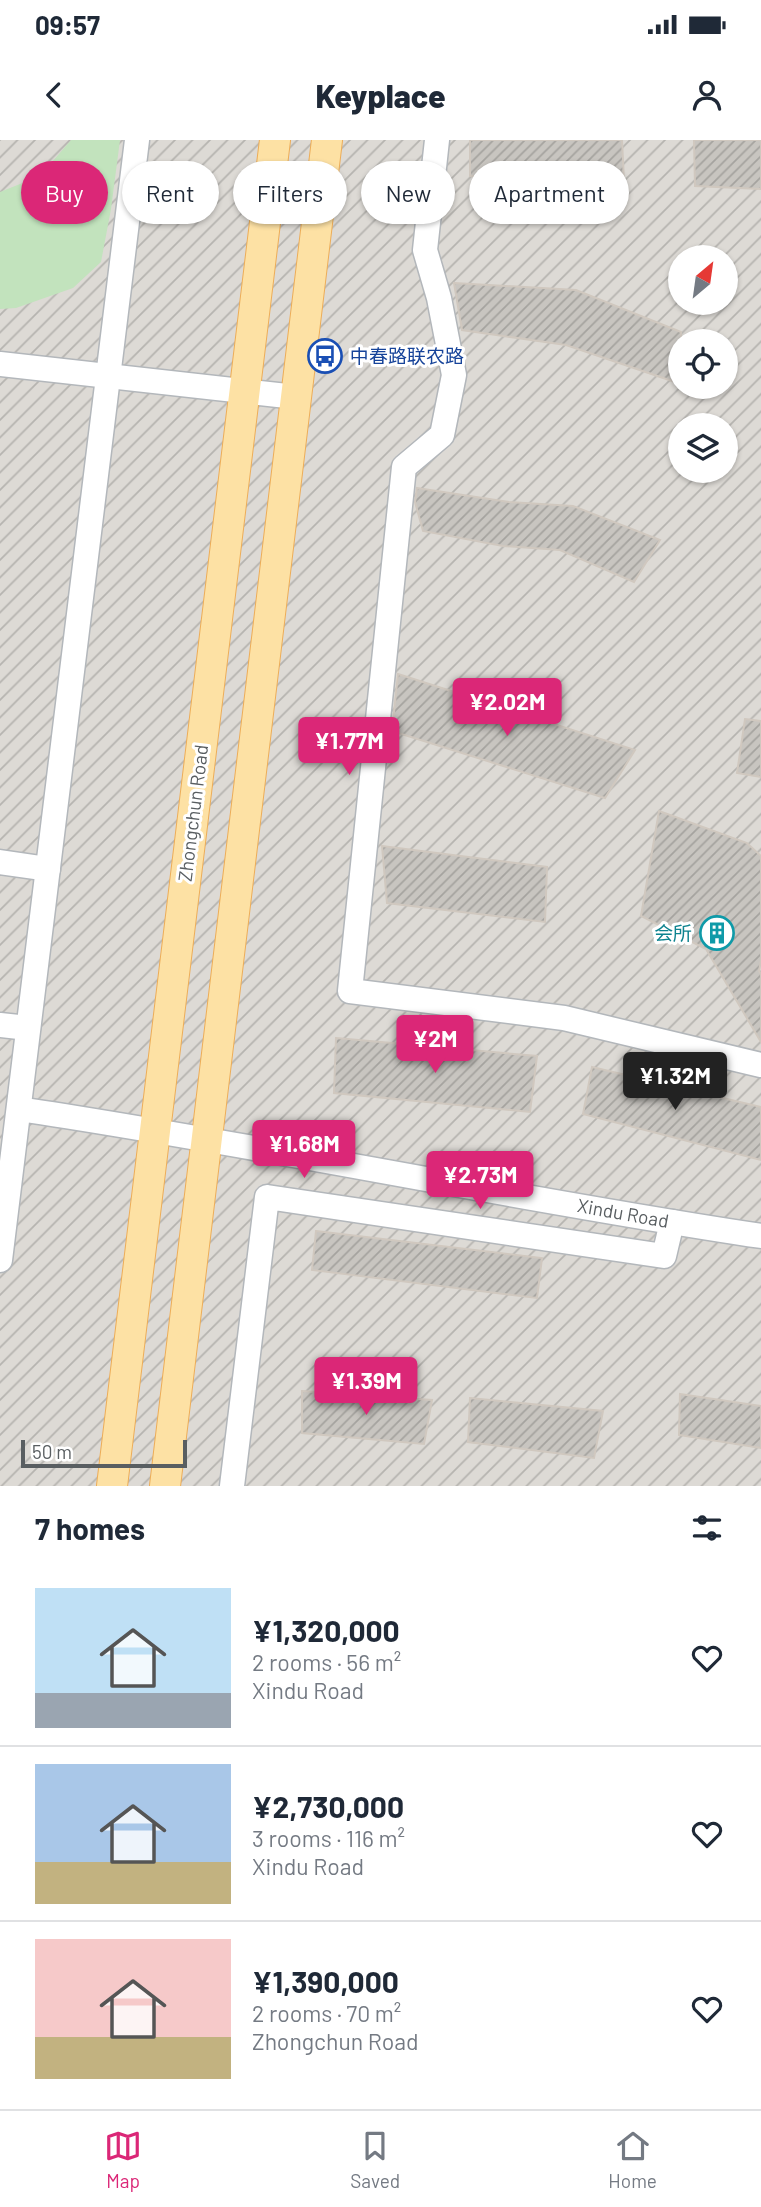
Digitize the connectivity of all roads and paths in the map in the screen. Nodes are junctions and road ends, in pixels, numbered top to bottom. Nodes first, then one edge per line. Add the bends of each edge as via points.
1 (137, 140) edge
2 (275, 140) edge
3 (327, 140) edge
4 (437, 140) edge
5 (0, 364) edge
6 (108, 376) junction
7 (244, 391) junction
8 (296, 397) junction
9 (0, 862) edge
10 (48, 869) junction
11 (0, 1025) edge
12 (28, 1028) junction
13 (761, 1065) edge
14 (19, 1109) junction
15 (155, 1129) junction
16 (207, 1139) junction
17 (672, 1222) junction
18 (761, 1236) edge
19 (0, 1260) edge
20 (112, 1486) edge
21 (165, 1486) edge
22 (232, 1486) edge

1 - 6 street
2 - 7 main road, Zhongchun Road
3 - 8 main road
4 - 13 street via 425,250 454,375 442,435 404,467 350,991 564,1018
5 - 6 street
6 - 7 street
6 - 10 street
7 - 8 street
7 - 15 main road, Zhongchun Road
8 - 16 main road
9 - 10 street
10 - 12 street
11 - 12 street
12 - 14 street
14 - 15 street, Xindu Road
14 - 19 street
15 - 16 street, Xindu Road
15 - 20 main road, Zhongchun Road
16 - 17 street, Xindu Road
16 - 21 main road
17 - 18 street, Xindu Road
17 - 22 street via 664,1256 267,1197

